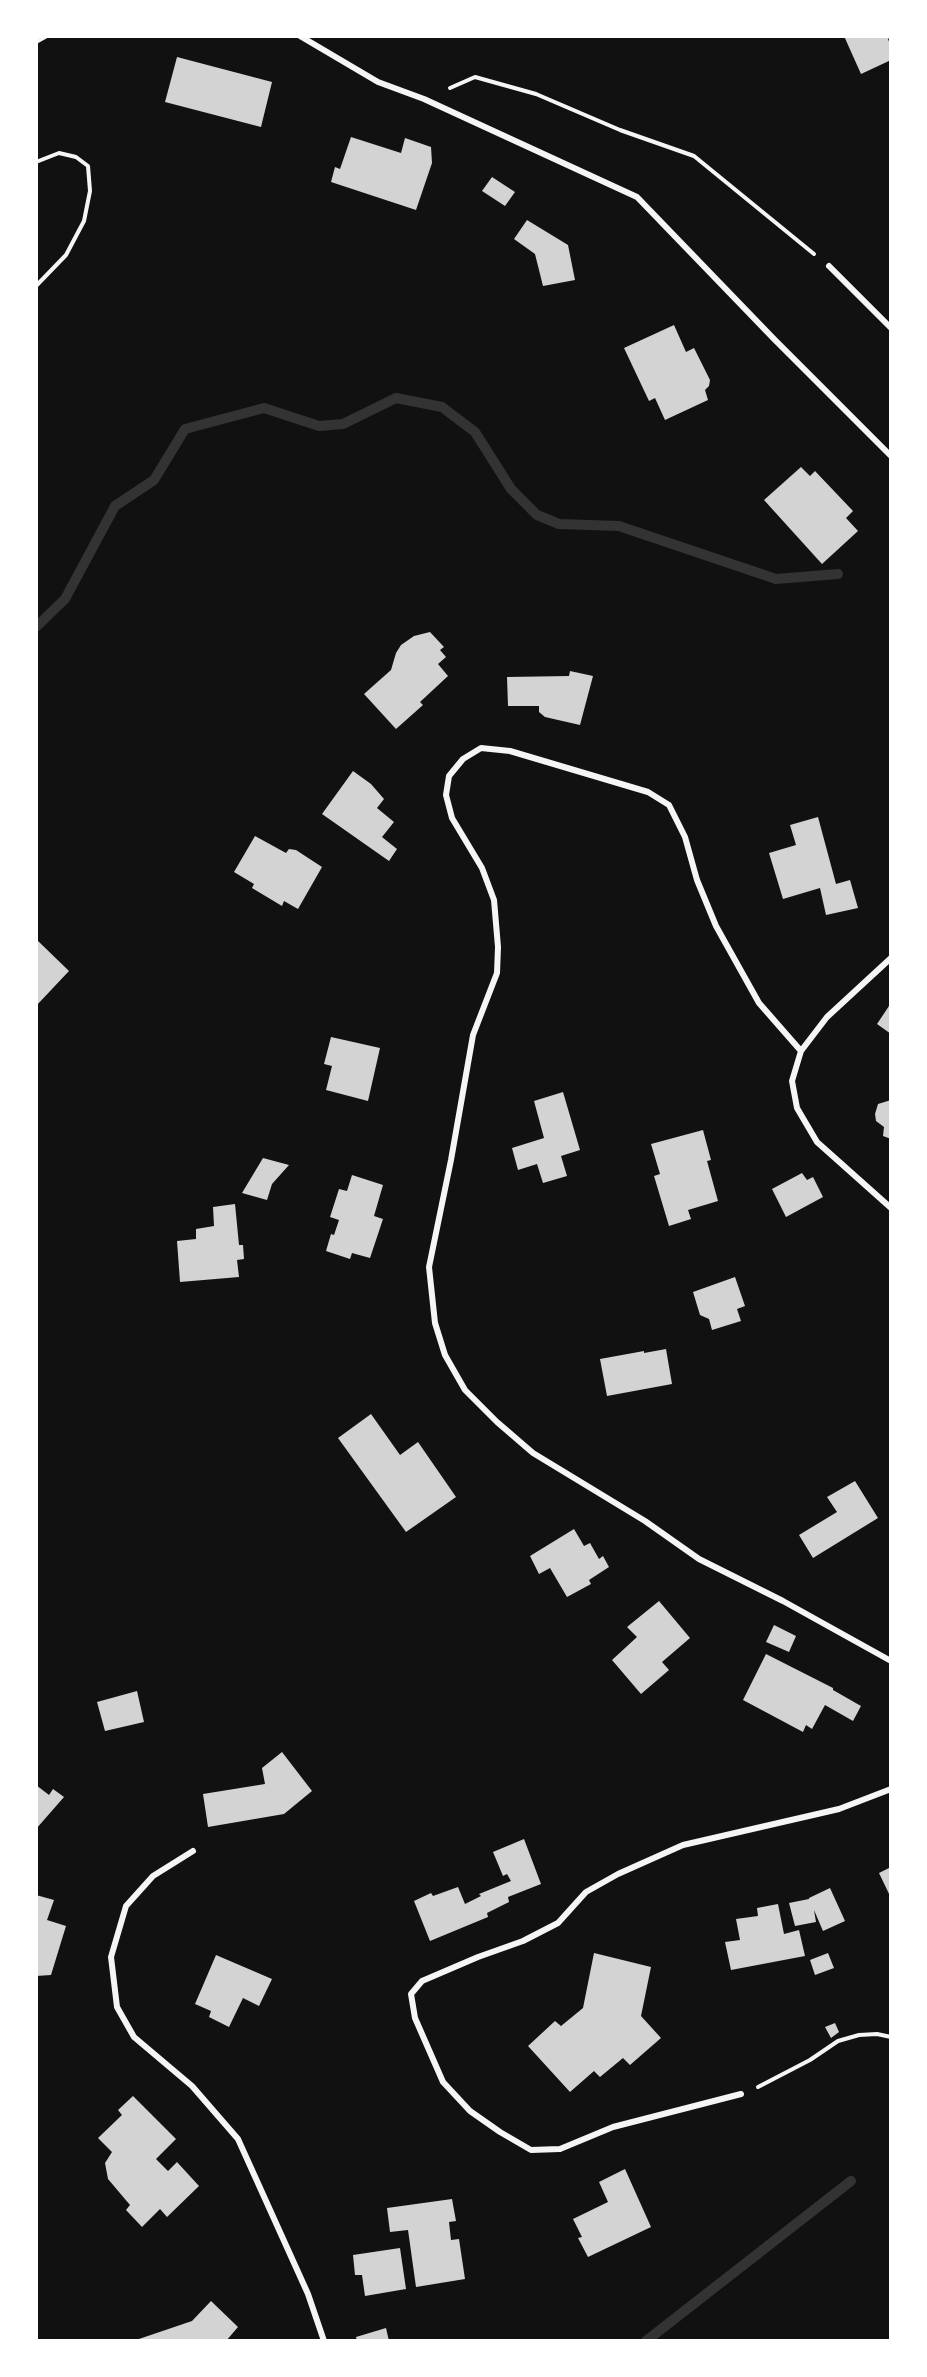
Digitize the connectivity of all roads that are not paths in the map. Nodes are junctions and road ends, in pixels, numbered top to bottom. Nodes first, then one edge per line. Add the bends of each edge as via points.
1 (45, 36) edge
2 (300, 36) edge
3 (36, 41) edge
4 (829, 266) road end
5 (891, 328) edge
6 (891, 456) edge
7 (891, 958) edge
8 (801, 1051) junction
9 (891, 1208) edge
10 (891, 1661) edge
11 (891, 1789) edge
12 (193, 1851) dead end
13 (741, 2094) road end
14 (324, 2341) edge

1 - 3 street
2 - 6 street via 378,82 424,99 637,197
4 - 5 street
7 - 8 street via 827,1017
8 - 9 street via 792,1081 797,1108 817,1142
8 - 10 street via 759,1003 716,926 685,837 669,805 648,792 510,751 481,748 463,759 449,776 446,795 452,818 482,868 494,900 498,947 497,973 473,1035 429,1267 435,1323 446,1355 465,1390 533,1453 699,1558
11 - 13 street via 839,1809 683,1845 586,1892 558,1923 422,1981 411,1994 416,2018 443,2082 470,2111 531,2150 560,2149 613,2127
12 - 14 street via 153,1876 126,1906 111,1957 117,2007 134,2037 192,2086 238,2139 308,2294

